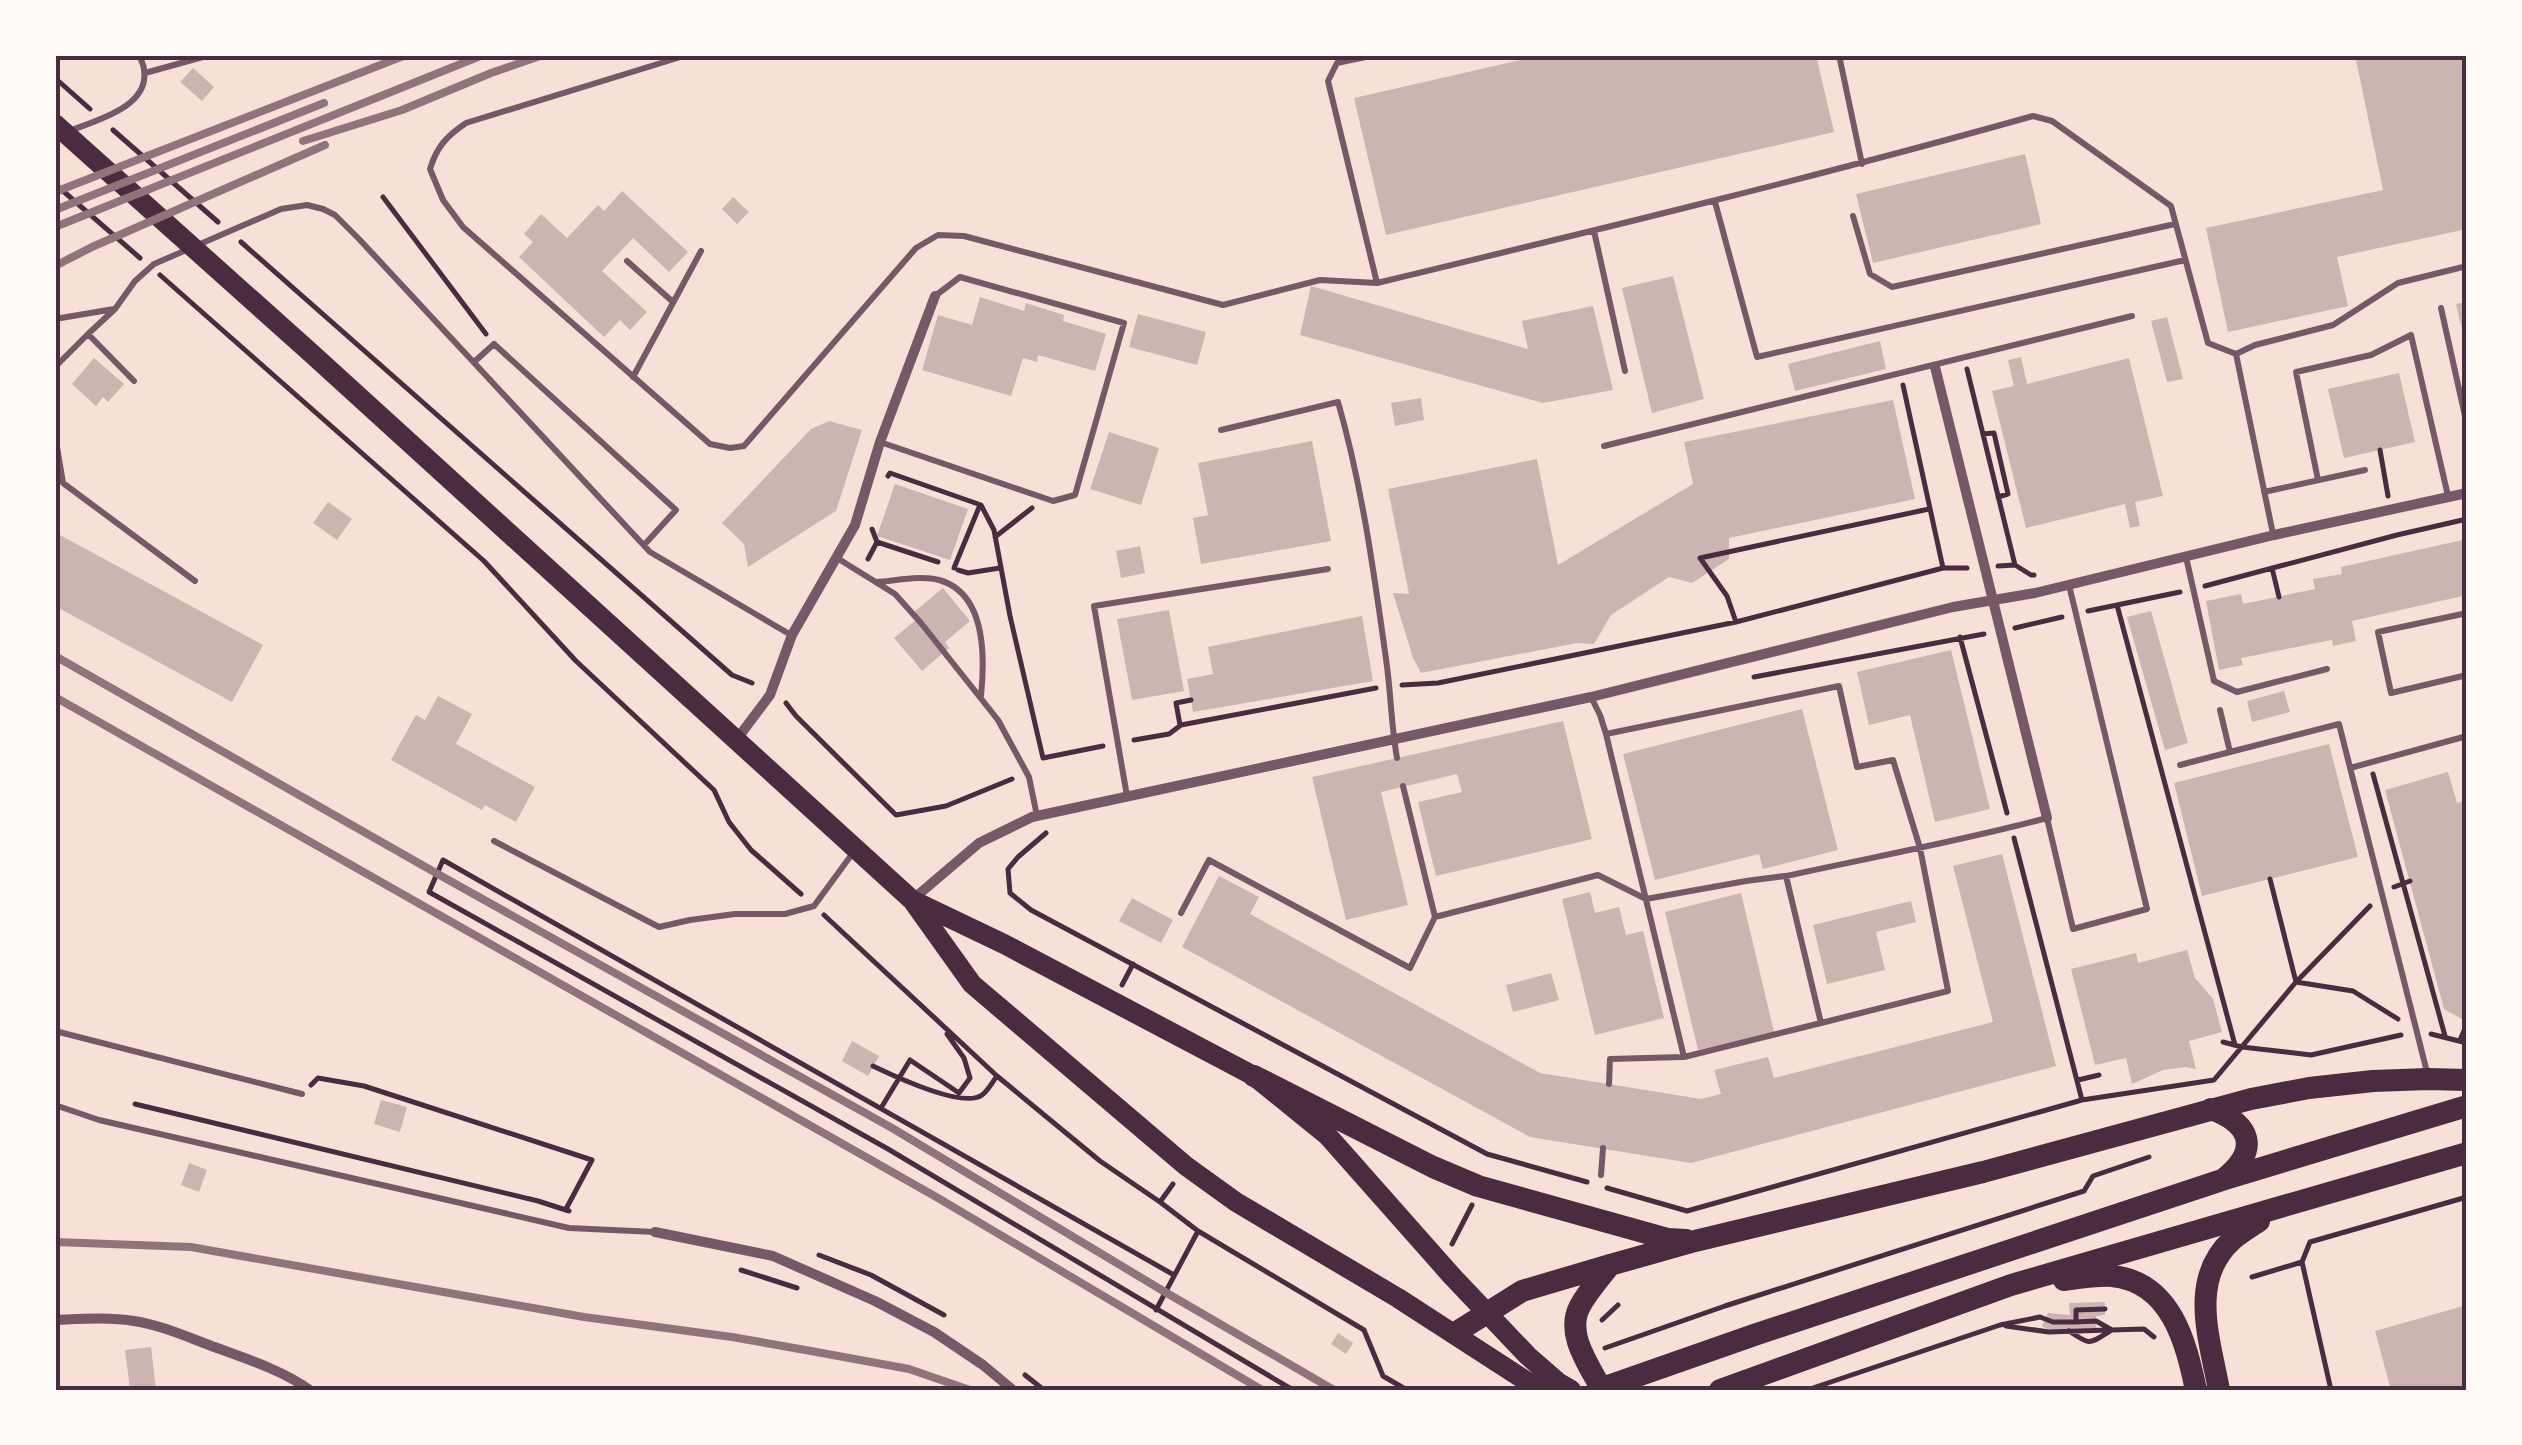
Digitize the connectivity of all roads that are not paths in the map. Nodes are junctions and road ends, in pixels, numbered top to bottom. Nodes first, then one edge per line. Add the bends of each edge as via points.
1 (139, 55) edge
2 (210, 55) edge
3 (687, 55) edge
4 (1374, 55) edge
5 (1839, 55) edge
6 (182, 59) edge
7 (145, 73) junction
8 (55, 124) edge
9 (55, 137) edge
10 (1862, 164) junction
11 (1715, 202) junction
12 (1853, 216) dead end
13 (2176, 224) junction
14 (1594, 231) junction
15 (701, 252) dead end
16 (2185, 260) junction
17 (627, 261) dead end
18 (2467, 266) edge
19 (1378, 283) junction
20 (935, 296) joint
21 (673, 302) junction
22 (2441, 308) dead end
23 (115, 309) junction
24 (2132, 316) dead end
25 (55, 319) edge
26 (88, 334) junction
27 (2236, 354) junction
28 (474, 362) junction
29 (1935, 366) junction
30 (55, 367) edge
31 (1625, 371) dead end
32 (632, 377) junction
33 (134, 381) dead end
34 (2467, 425) edge
35 (1221, 430) dead end
36 (55, 435) edge
37 (880, 442) junction
38 (1604, 446) dead end
39 (2366, 470) dead end
40 (2318, 480) junction
41 (2264, 492) junction
42 (2467, 493) edge
43 (2448, 498) junction
44 (2274, 536) junction
45 (644, 545) junction
46 (2186, 556) junction
47 (837, 558) junction
48 (1328, 568) dead end
49 (195, 581) dead end
50 (875, 582) junction
51 (2069, 585) junction
52 (1993, 601) junction
53 (2467, 613) edge
54 (792, 635) junction
55 (2327, 668) dead end
56 (2467, 676) edge
57 (1591, 697) junction
58 (980, 698) junction
59 (2220, 710) dead end
60 (1606, 734) junction
61 (2467, 736) edge
62 (737, 739) junction
63 (1393, 740) junction
64 (2230, 752) junction
65 (1397, 758) dead end
66 (2180, 765) dead end
67 (2350, 768) junction
68 (1403, 786) dead end
69 (1127, 797) junction
70 (1037, 816) junction
71 (2047, 818) junction
72 (494, 841) dead end
73 (1920, 848) junction
74 (856, 849) junction
75 (1786, 876) junction
76 (912, 900) junction
77 (1646, 900) junction
78 (1181, 914) dead end
79 (1435, 916) junction
80 (1821, 1023) junction
81 (55, 1032) edge
82 (1684, 1057) junction
83 (1254, 1076) junction
84 (2428, 1078) junction
85 (2467, 1080) edge
86 (1609, 1084) dead end
87 (302, 1094) road end
88 (55, 1106) edge
89 (2467, 1106) edge
90 (2211, 1109) junction
91 (1603, 1148) dead end
92 (2467, 1154) edge
93 (1601, 1175) dead end
94 (2225, 1179) junction
95 (2275, 1210) junction
96 (654, 1232) joint
97 (1695, 1241) junction
98 (1610, 1265) junction
99 (2011, 1285) junction
100 (1487, 1313) junction
101 (55, 1320) edge
102 (1454, 1333) junction
103 (310, 1390) edge
104 (1013, 1390) edge
105 (1540, 1390) edge
106 (1571, 1390) edge
107 (1600, 1390) edge
108 (1720, 1390) edge
109 (2196, 1390) edge
110 (2220, 1390) edge

1 - 7 lane
2 - 6 lane
3 - 32 lane via 466,122 437,148 430,168 463,227
4 - 19 lane via 1337,64 1328,81
5 - 10 lane
6 - 7 lane
7 - 9 lane via 128,108
8 - 62 main road
10 - 11 lane
10 - 13 lane via 2034,116 2052,121 2170,206
11 - 14 lane
11 - 16 lane via 1756,357
12 - 13 lane via 1870,274 1892,287
13 - 16 lane
14 - 19 lane
14 - 31 lane
15 - 21 lane
16 - 27 lane via 2208,343
17 - 21 lane
18 - 27 lane via 2398,283 2333,325
19 - 32 lane via 1320,280 1223,305 964,236 938,235 916,248 744,446 710,444
20 - 37 street
20 - 37 lane via 960,277 1124,322 1075,495 1053,501
21 - 32 lane
22 - 34 lane
23 - 25 lane
23 - 26 lane
23 - 28 lane via 154,264 281,209 307,205 335,215
24 - 29 lane
26 - 30 lane
26 - 33 lane
27 - 41 lane
28 - 45 lane
28 - 45 lane via 494,344 676,510
29 - 38 lane
29 - 52 street
35 - 63 lane via 1338,402 1390,685
36 - 49 lane via 64,484
37 - 47 street via 855,526
39 - 40 lane
40 - 41 lane
40 - 43 lane via 2296,372 2371,355 2411,335
41 - 44 lane
42 - 43 street
43 - 44 street
44 - 46 street
45 - 54 lane
46 - 51 street
46 - 55 lane via 2214,680 2237,692
47 - 50 lane
47 - 54 street
48 - 69 lane via 1094,606
50 - 58 lane via 895,594
50 - 58 lane via 936,579 970,602 981,637
51 - 52 street
51 - 71 lane via 2147,909 2074,928
52 - 57 street
52 - 71 street
53 - 56 lane via 2378,632 2391,693
54 - 62 street via 770,695
57 - 60 lane
57 - 63 street
58 - 70 lane via 1028,777
59 - 64 lane
60 - 73 lane via 1839,686 1856,767 1893,760
60 - 77 lane
61 - 67 lane
62 - 74 main road
63 - 65 lane
63 - 69 street
64 - 66 lane
64 - 67 lane via 2339,724
67 - 84 lane
68 - 79 lane
69 - 70 street
70 - 76 street via 979,843
71 - 73 lane
72 - 74 lane via 659,927 814,906
73 - 75 lane
73 - 80 lane via 1948,991
74 - 76 main road
75 - 77 lane
75 - 80 lane
76 - 83 main road
76 - 102 main road via 972,984 1186,1166
77 - 79 lane via 1598,875
77 - 82 lane
78 - 79 lane via 1208,860 1410,968
80 - 82 lane
81 - 87 lane
82 - 86 lane via 1610,1059
83 - 97 main road via 1478,1186
83 - 100 main road via 1328,1136
84 - 85 main road
84 - 90 main road via 2309,1088
88 - 96 lane via 569,1228
89 - 94 main road
90 - 94 main road via 2238,1122 2247,1145 2244,1159
90 - 97 main road
91 - 93 lane
92 - 95 main road
94 - 107 main road
95 - 99 main road
95 - 110 main road via 2232,1240 2205,1294
96 - 104 street via 772,1256 875,1300 934,1332
97 - 98 main road
98 - 100 main road via 1522,1291
98 - 107 main road via 1579,1307 1574,1327
99 - 108 main road
99 - 109 main road via 2112,1276 2156,1294 2174,1319
100 - 102 main road
100 - 106 main road
101 - 103 street via 134,1321 167,1329
102 - 105 main road

